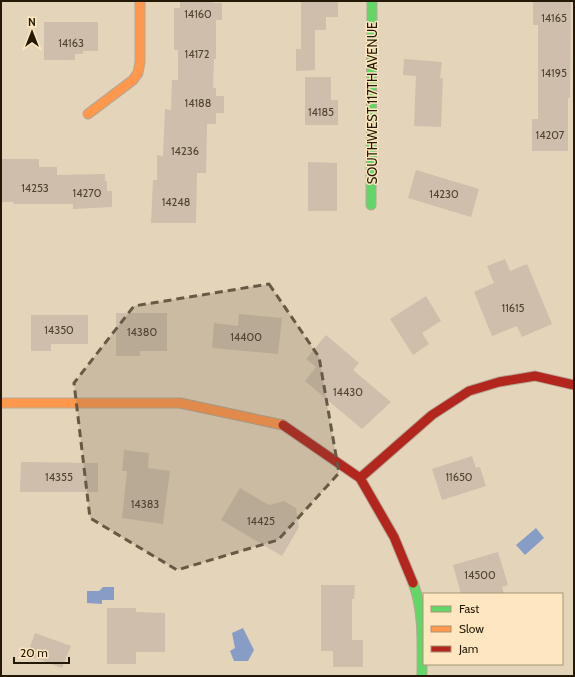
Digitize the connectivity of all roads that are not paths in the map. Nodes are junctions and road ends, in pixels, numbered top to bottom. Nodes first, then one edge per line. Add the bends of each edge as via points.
1 (140, 1) edge
2 (372, 1) edge
3 (88, 114) dead end
4 (371, 205) dead end
5 (574, 385) edge
6 (1, 403) edge
7 (360, 478) junction
8 (422, 676) edge

1 - 3 street via 138,73 133,80
2 - 4 street, SOUTHWEST 117TH AVENUE
5 - 7 street via 536,376 499,382 470,392 432,414
6 - 7 street via 180,403 283,424
7 - 8 street via 394,537 417,593 422,636

